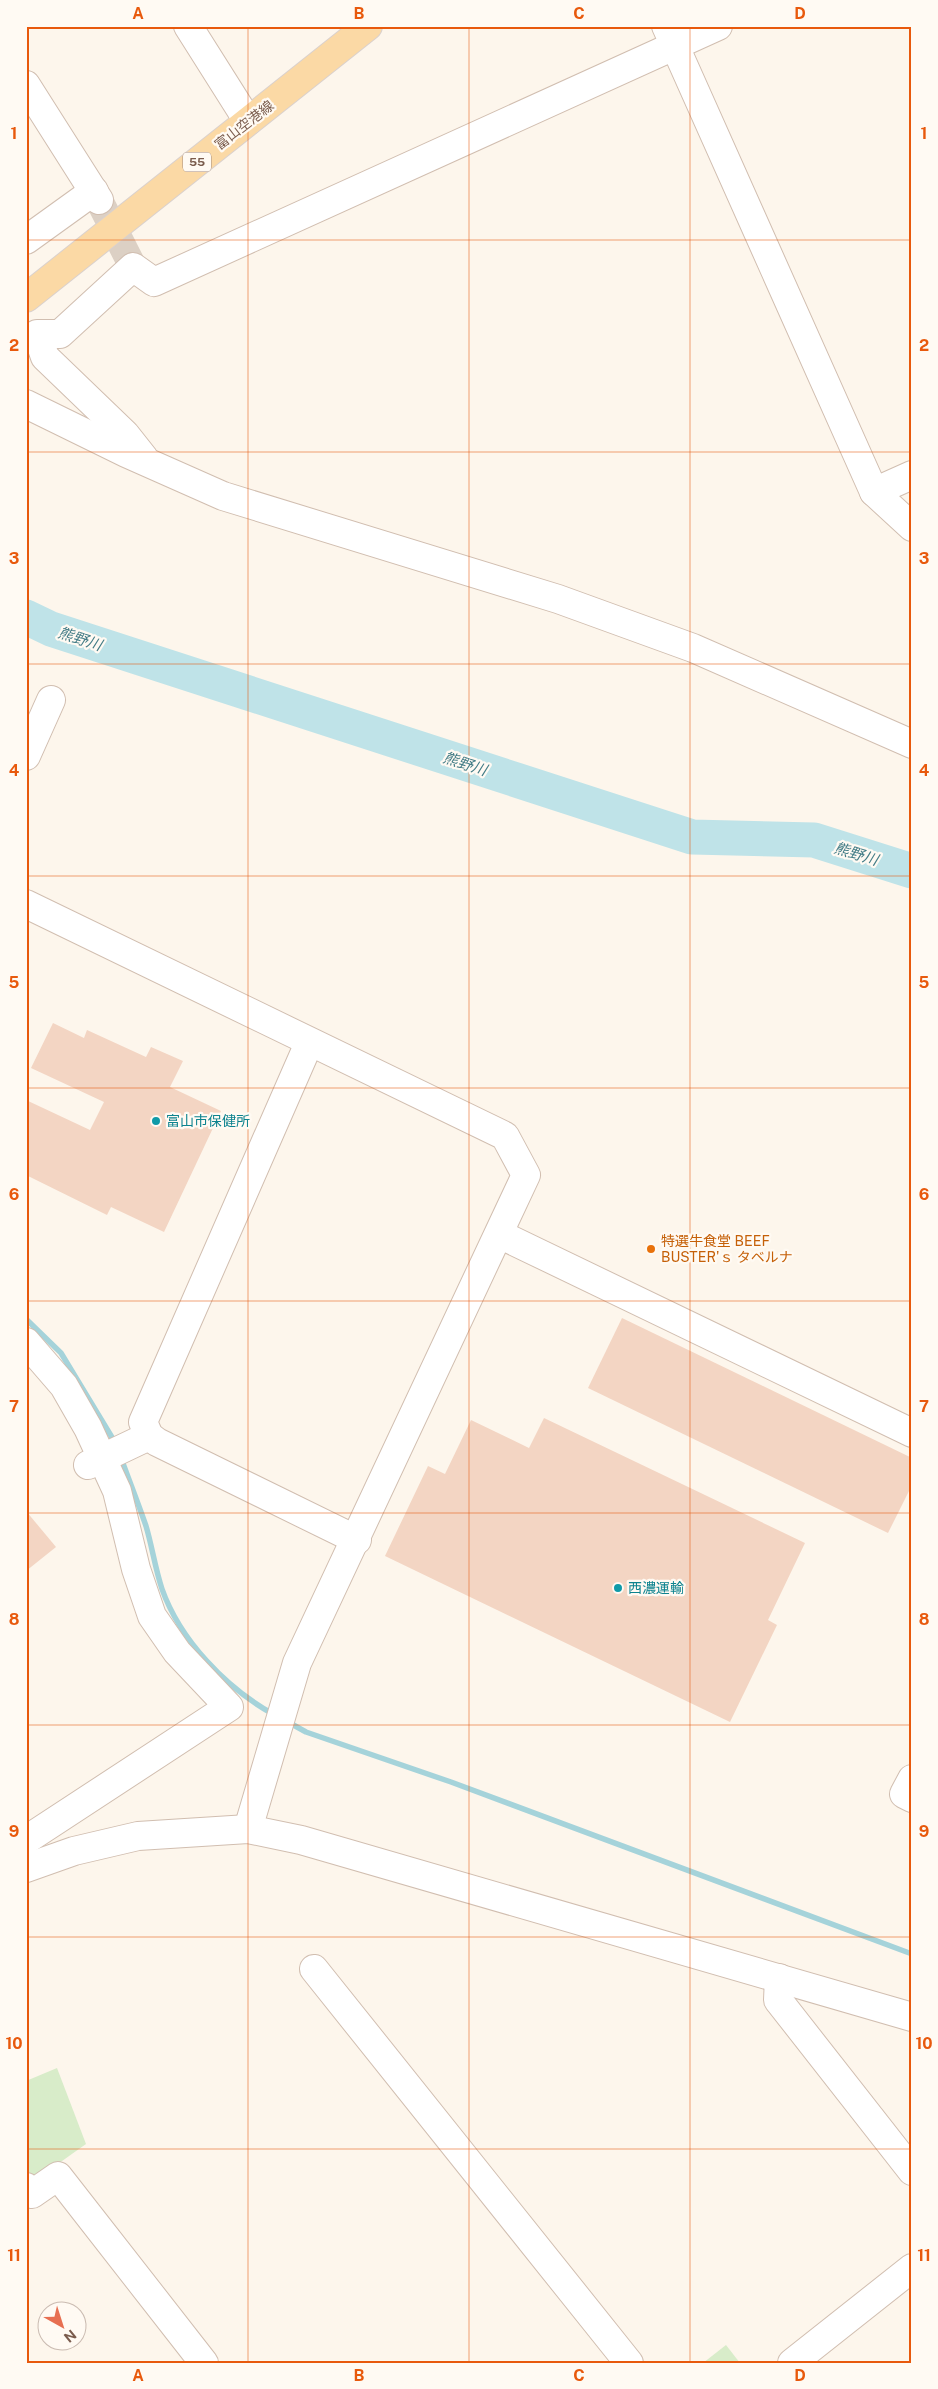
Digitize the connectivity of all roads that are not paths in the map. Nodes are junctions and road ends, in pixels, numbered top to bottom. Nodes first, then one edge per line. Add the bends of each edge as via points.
1 (188, 26) edge
2 (368, 26) edge
3 (718, 26) edge
4 (670, 36) edge
5 (26, 85) edge
6 (248, 121) junction
7 (26, 240) edge
8 (26, 298) edge
9 (26, 404) edge
10 (149, 463) junction
11 (912, 475) edge
12 (874, 492) junction
13 (912, 526) edge
14 (51, 700) dead end
15 (912, 744) edge
16 (26, 756) edge
17 (26, 904) edge
18 (309, 1043) junction
19 (500, 1234) junction
20 (26, 1342) edge
21 (912, 1433) edge
22 (149, 1436) junction
23 (95, 1462) junction
24 (357, 1540) junction
25 (248, 1829) junction
26 (26, 1840) edge
27 (26, 1868) edge
28 (314, 1969) dead end
29 (779, 1978) junction
30 (912, 2017) edge
31 (912, 2170) edge
32 (26, 2187) edge
33 (912, 2268) edge
34 (204, 2363) edge
35 (629, 2363) edge
36 (792, 2363) edge

1 - 6 street
2 - 6 main road, 富山空港線 / 55
3 - 4 street
4 - 10 street via 154,282 133,267 60,334 37,334 46,357 126,434
4 - 12 street
5 - 7 street via 96,195
6 - 8 main road, 富山空港線 / 55
9 - 10 street
10 - 15 street via 223,496 558,599 693,648
11 - 12 street
12 - 13 street
14 - 16 street
17 - 18 street
18 - 19 street via 505,1136 526,1175
18 - 22 street via 143,1422
19 - 21 street
19 - 24 street
20 - 23 street via 64,1386 88,1428
22 - 23 street
22 - 24 street
23 - 26 street via 117,1491 136,1569 152,1616 178,1652 229,1707
24 - 25 street via 297,1664
25 - 27 street via 138,1836 74,1851
25 - 29 street via 301,1840
28 - 35 street
29 - 30 street
29 - 31 street via 778,2000
32 - 34 street via 32,2194 58,2176
33 - 36 street

